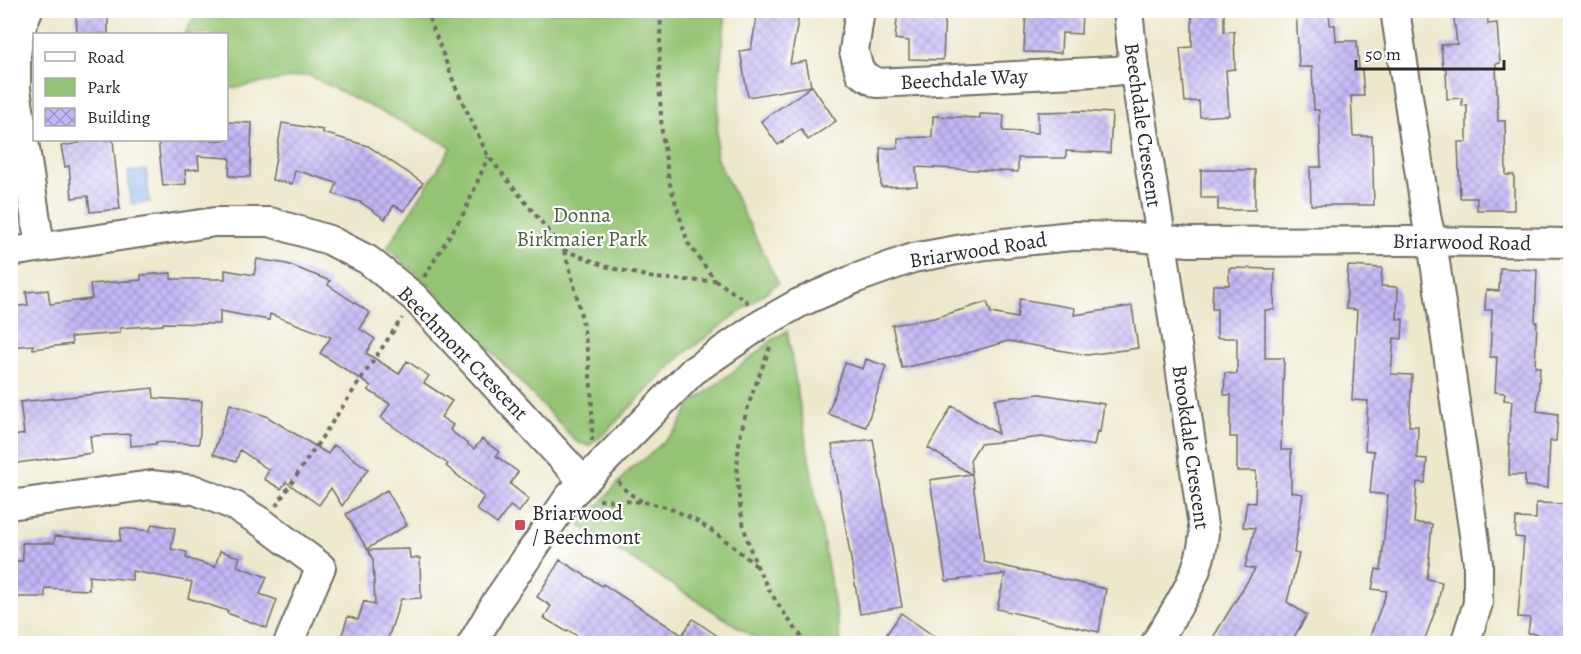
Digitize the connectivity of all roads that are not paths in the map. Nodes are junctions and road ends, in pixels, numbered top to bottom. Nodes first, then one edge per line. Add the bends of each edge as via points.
1 (28, 10) edge
2 (860, 10) edge
3 (1128, 10) edge
4 (1395, 10) edge
5 (1134, 68) junction
6 (1161, 239) junction
7 (1432, 241) junction
8 (1570, 243) edge
9 (40, 247) junction
10 (10, 252) edge
11 (594, 481) junction
12 (10, 506) edge
13 (481, 641) edge
14 (288, 644) edge
15 (1155, 644) edge
16 (1465, 644) edge

1 - 9 street via 18,33 16,89
2 - 5 street, Beechdale Way via 854,51 860,73 877,83
3 - 5 street, Beechdale Crescent
4 - 7 street
5 - 6 street, Beechdale Crescent
6 - 7 street, Briarwood Road
6 - 11 street, Briarwood Road via 1072,236 985,245 913,258 857,278 760,325 693,371
6 - 15 street, Brookdale Crescent via 1204,533 1203,550 1187,592
7 - 8 street, Briarwood Road
7 - 16 street via 1478,563 1478,603
9 - 10 street, Beechmont Crescent
9 - 11 street, Beechmont Crescent via 215,222 270,222 329,240 368,260 414,297
11 - 13 street, Briarwood Road via 568,497 546,528
12 - 14 street via 151,485 195,490 236,506 321,567

